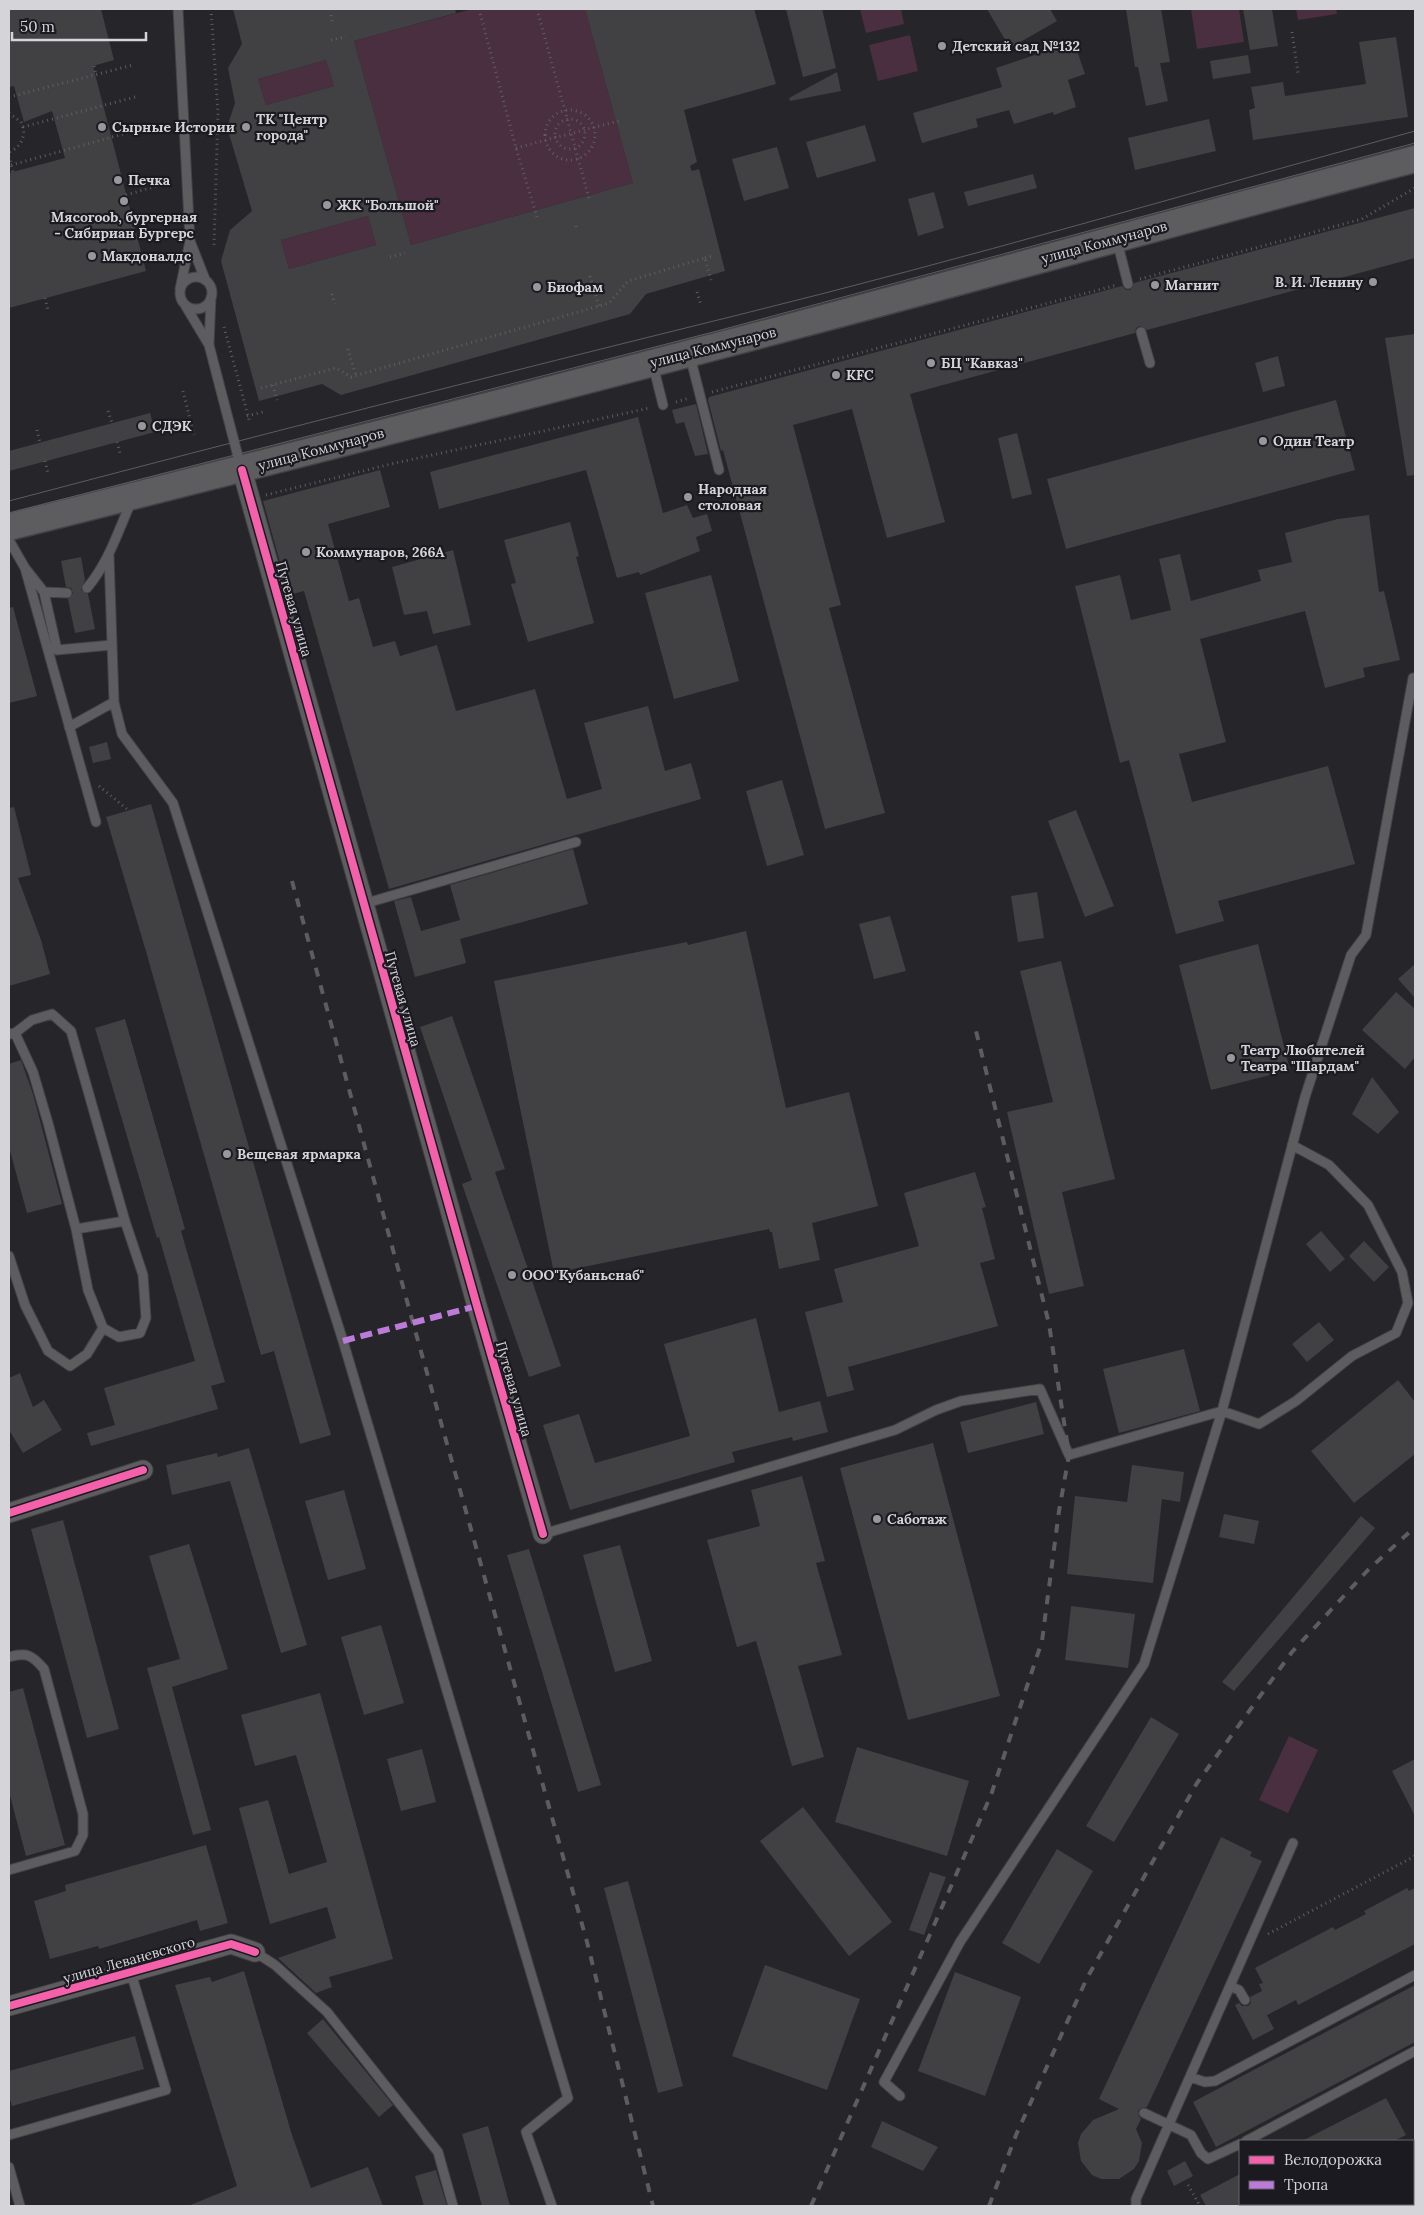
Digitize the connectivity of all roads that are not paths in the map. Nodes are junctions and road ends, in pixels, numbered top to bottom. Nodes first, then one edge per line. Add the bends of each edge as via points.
1 (178, 9) edge
2 (1415, 159) edge
3 (1117, 239) junction
4 (190, 241) junction
5 (201, 269) junction
6 (184, 270) junction
7 (205, 279) junction
8 (1128, 283) road end
9 (180, 289) junction
10 (212, 297) junction
11 (184, 304) junction
12 (1141, 332) dead end
13 (210, 345) junction
14 (689, 352) junction
15 (652, 362) junction
16 (1150, 363) dead end
17 (662, 405) road end
18 (242, 470) junction
19 (719, 470) dead end
20 (133, 496) junction
21 (9, 527) edge
22 (9, 540) edge
23 (109, 556) junction
24 (25, 568) junction
25 (86, 588) dead end
26 (44, 592) junction
27 (67, 593) dead end
28 (112, 645) junction
29 (1415, 678) edge
30 (114, 702) junction
31 (69, 727) junction
32 (96, 822) dead end
33 (576, 842) dead end
34 (363, 904) junction
35 (12, 1033) edge
36 (1292, 1145) junction
37 (124, 1220) junction
38 (76, 1229) junction
39 (9, 1256) edge
40 (103, 1328) junction
41 (1222, 1411) junction
42 (142, 1470) dead end
43 (9, 1513) edge
44 (543, 1534) joint
45 (9, 1657) edge
46 (1293, 1843) dead end
47 (9, 1870) edge
48 (255, 1952) joint
49 (130, 1973) junction
50 (1415, 1975) edge
51 (1230, 1986) junction
52 (1245, 2000) dead end
53 (10, 2003) edge
54 (1415, 2052) edge
55 (1190, 2077) junction
56 (900, 2096) dead end
57 (1144, 2112) dead end
58 (1169, 2124) junction
59 (9, 2135) edge
60 (1248, 2140) edge
61 (1239, 2144) edge
62 (9, 2168) edge
63 (20, 2206) edge
64 (453, 2206) edge
65 (552, 2206) edge
66 (1136, 2206) edge

1 - 4 lane
2 - 3 main road, улица Коммунаров
3 - 8 lane
3 - 14 main road, улица Коммунаров
4 - 5 lane
4 - 6 lane
5 - 6 lane via 192,264
5 - 7 lane
6 - 9 lane
7 - 9 lane via 190,277
7 - 10 lane
9 - 11 lane
10 - 11 lane via 200,308 192,309
10 - 13 lane
11 - 13 lane
12 - 16 lane
13 - 18 lane
14 - 15 main road, улица Коммунаров
14 - 19 lane
15 - 17 lane
15 - 18 main road, улица Коммунаров
18 - 20 main road, улица Коммунаров
18 - 34 street, Путевая улица
20 - 21 main road, улица Коммунаров
20 - 23 lane
22 - 24 lane
23 - 25 lane via 100,573
23 - 28 lane
24 - 26 lane
24 - 31 lane
26 - 27 lane
26 - 28 lane via 57,650
28 - 30 lane
29 - 36 lane via 1366,935 1351,955
30 - 31 lane
30 - 65 lane via 122,734 173,803 343,1342 568,2098 526,2132
31 - 32 lane
33 - 34 lane
34 - 44 street, Путевая улица
35 - 37 lane via 32,1020 52,1014 71,1031
35 - 38 lane via 33,1072
36 - 41 lane
36 - 41 lane via 1329,1165 1368,1205 1402,1272 1408,1303 1396,1334 1352,1356 1296,1401 1258,1424
37 - 38 lane
37 - 40 lane via 142,1276 146,1318 140,1333 119,1336
38 - 40 lane via 88,1290
39 - 40 lane via 25,1304 48,1351 70,1366 87,1354
41 - 44 lane via 1069,1455 1040,1389 961,1401 895,1430
41 - 56 lane via 1144,1664 960,1942 884,2082
42 - 43 street
45 - 47 lane via 21,1653 34,1658 44,1669 83,1814 83,1836 75,1851
46 - 51 lane
48 - 49 street, улица Леваневского via 231,1944
48 - 64 lane via 275,1965 327,2012 438,2152
49 - 53 street, улица Леваневского
49 - 59 lane via 166,2090
50 - 55 lane via 1215,2081 1205,2082
51 - 52 lane via 1239,1990
51 - 55 lane
54 - 60 lane
55 - 58 lane
57 - 58 lane
58 - 61 lane via 1190,2135 1208,2160
58 - 66 lane via 1136,2199
62 - 63 lane

